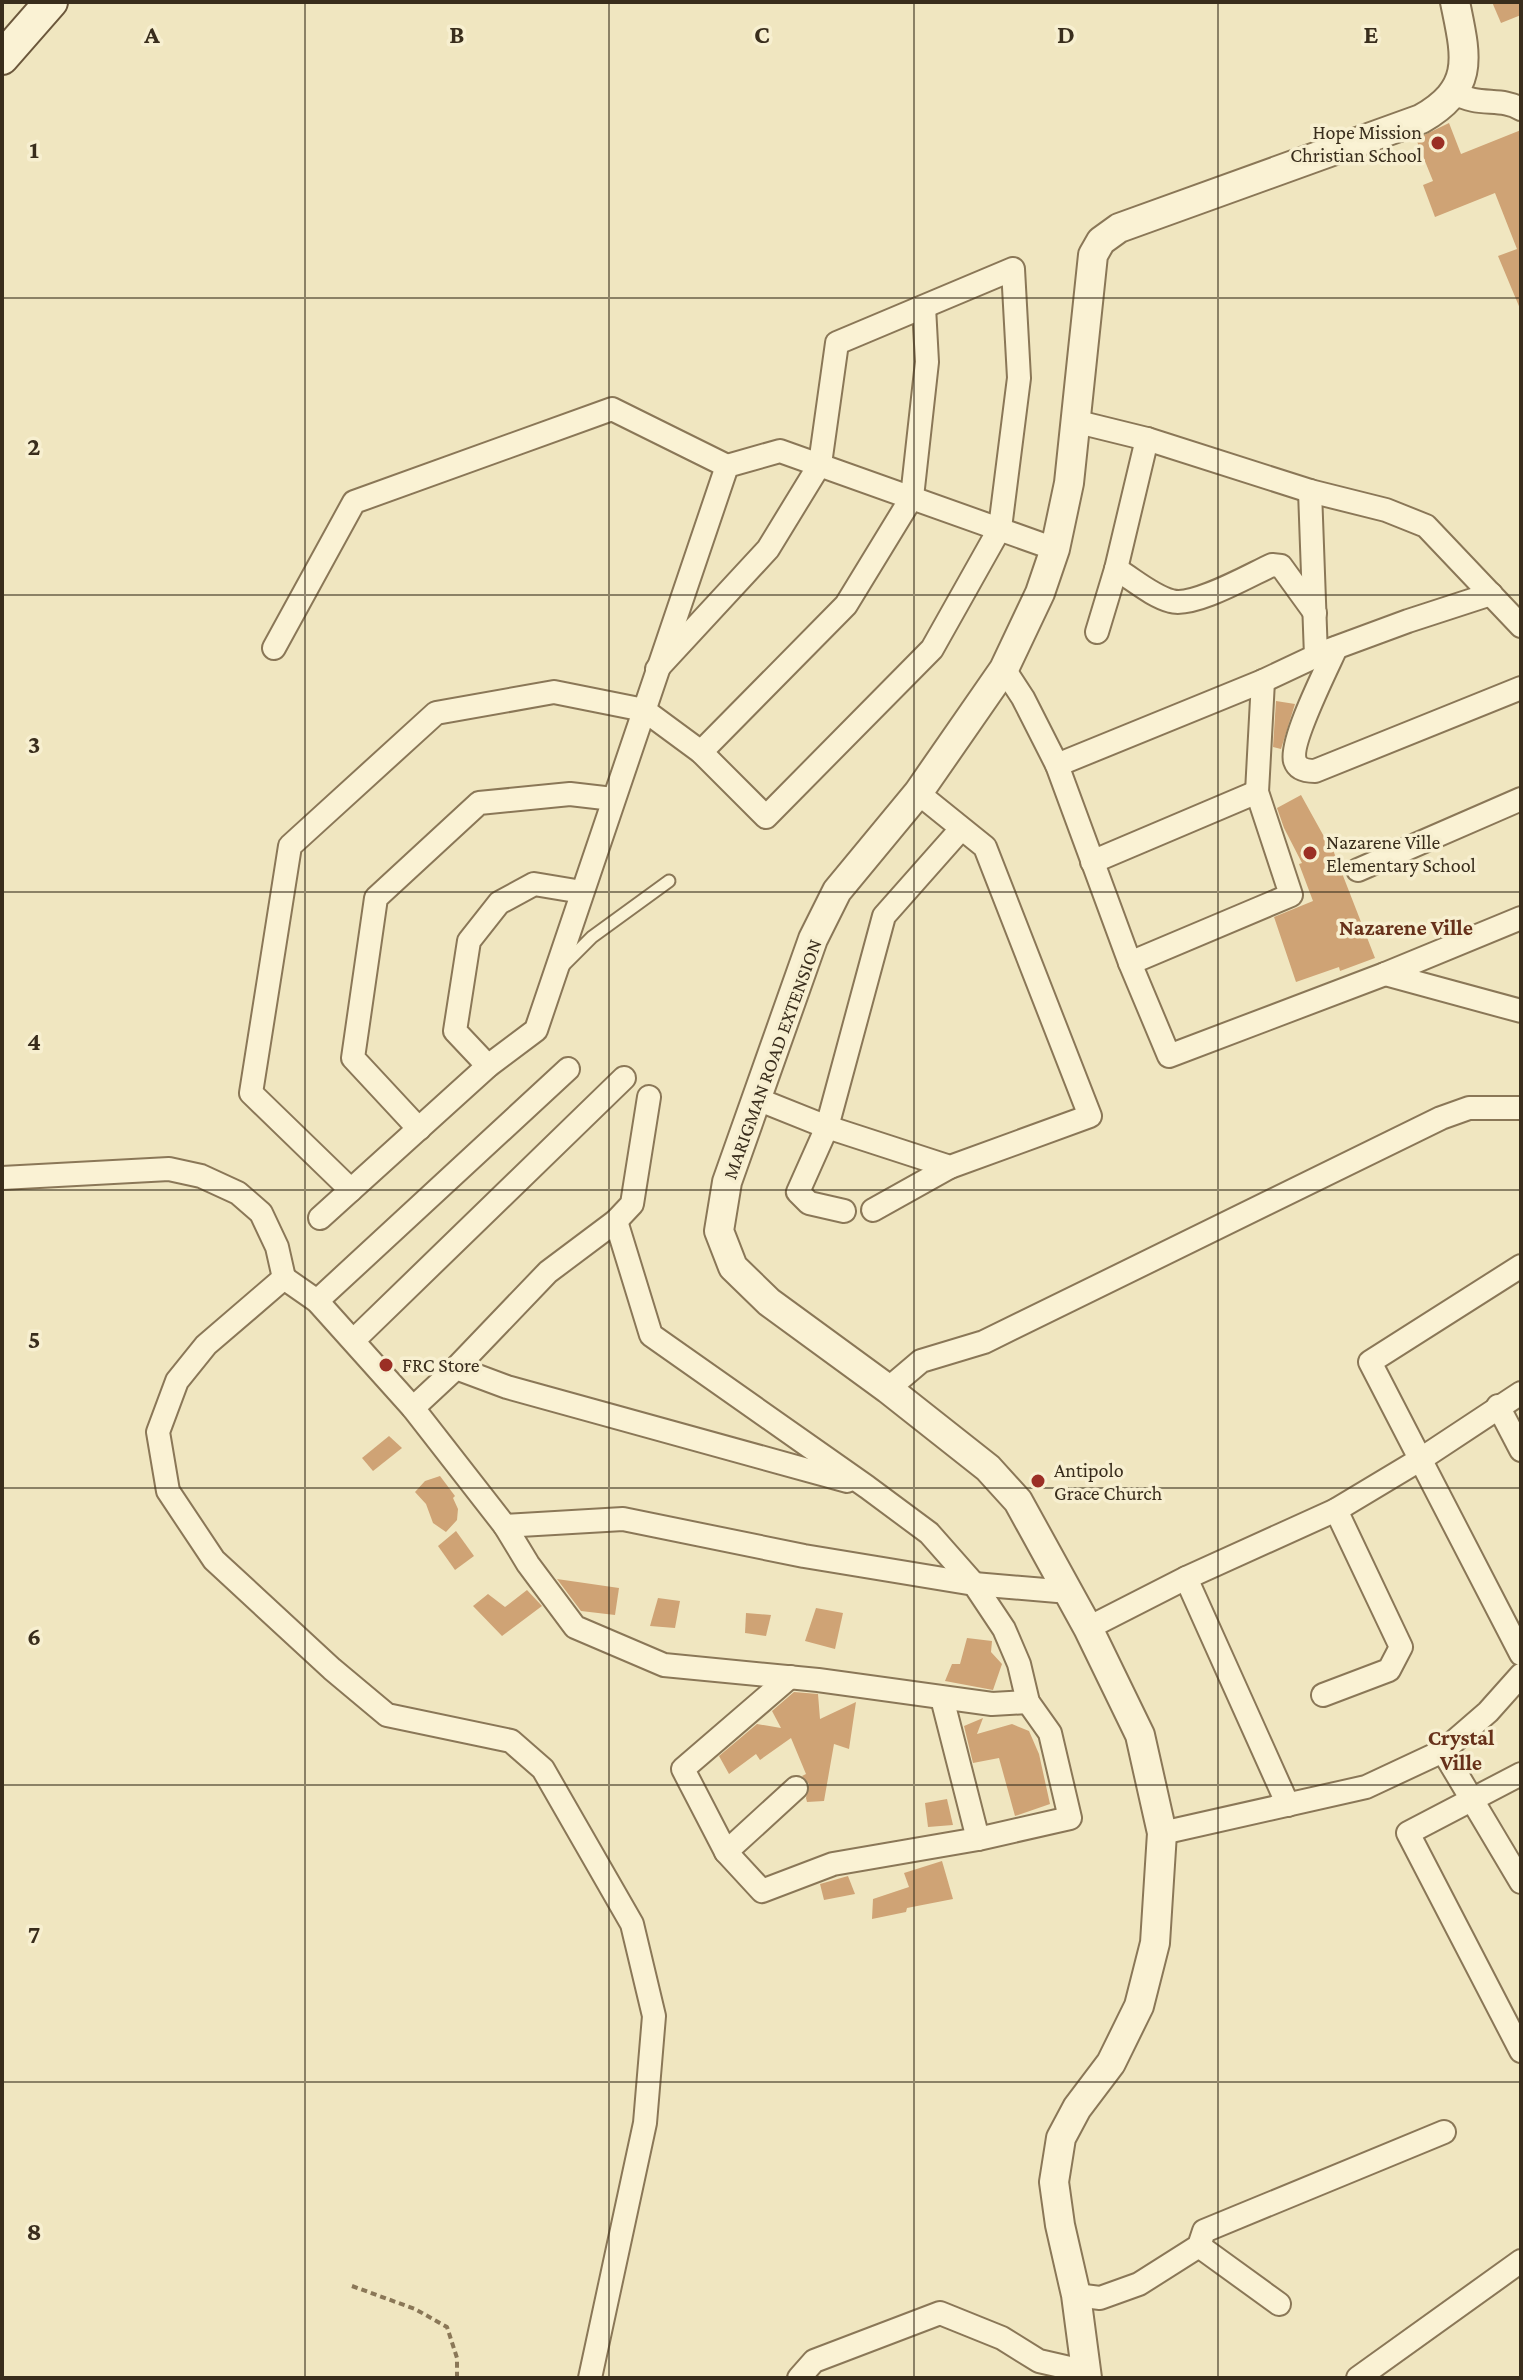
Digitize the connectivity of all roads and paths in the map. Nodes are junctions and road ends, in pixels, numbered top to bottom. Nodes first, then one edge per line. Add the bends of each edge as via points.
1 (51, 2) edge
2 (1455, 2) edge
3 (2, 58) edge
4 (1455, 93) junction
5 (1521, 109) edge
6 (924, 307) junction
7 (1078, 422) junction
8 (1147, 439) junction
9 (820, 464) junction
10 (727, 466) junction
11 (1310, 491) junction
12 (912, 497) junction
13 (1000, 528) junction
14 (1055, 549) junction
15 (1116, 569) junction
16 (1491, 594) junction
17 (1315, 613) junction
18 (1521, 626) edge
19 (1097, 632) dead end
20 (274, 648) dead end
21 (1326, 652) junction
22 (657, 669) junction
23 (1004, 669) junction
24 (1263, 681) junction
25 (1521, 688) edge
26 (644, 710) junction
27 (701, 752) junction
28 (1057, 765) junction
29 (1257, 792) junction
30 (918, 793) junction
31 (613, 799) junction
32 (1521, 799) edge
33 (961, 829) junction
34 (1092, 862) junction
35 (1358, 870) dead end
36 (669, 881) dead end
37 (582, 892) junction
38 (1521, 918) edge
39 (1130, 963) junction
40 (1385, 974) junction
41 (554, 975) junction
42 (1521, 1011) edge
43 (488, 1066) junction
44 (568, 1069) dead end
45 (624, 1078) dead end
46 (649, 1097) dead end
47 (757, 1099) junction
48 (1521, 1108) edge
49 (827, 1127) junction
50 (419, 1129) junction
51 (950, 1167) junction
52 (2, 1178) edge
53 (351, 1190) junction
54 (873, 1210) dead end
55 (844, 1211) dead end
56 (320, 1218) dead end
57 (616, 1221) junction
58 (1521, 1266) edge
59 (284, 1278) junction
60 (317, 1301) junction
61 (354, 1340) junction
62 (456, 1368) junction
63 (888, 1389) junction
64 (1521, 1393) edge
65 (1498, 1406) junction
66 (413, 1408) junction
67 (1521, 1450) edge
68 (1421, 1459) junction
69 (867, 1487) junction
70 (1336, 1510) junction
71 (505, 1526) junction
72 (1186, 1578) junction
73 (974, 1584) junction
74 (1069, 1592) junction
75 (1088, 1628) junction
76 (1521, 1654) edge
77 (1521, 1675) edge
78 (790, 1677) junction
79 (1323, 1695) dead end
80 (942, 1698) junction
81 (1028, 1702) junction
82 (1443, 1751) junction
83 (1521, 1774) edge
84 (796, 1788) dead end
85 (1474, 1799) junction
86 (1288, 1805) junction
87 (1162, 1833) junction
88 (978, 1839) junction
89 (726, 1852) junction
90 (1521, 1882) edge
91 (1521, 2051) edge
92 (1444, 2132) dead end
93 (1199, 2246) junction
94 (1521, 2261) edge
95 (352, 2286) dead end
96 (1076, 2295) junction
97 (1279, 2304) dead end
98 (1087, 2375) edge
99 (457, 2378) edge
100 (590, 2378) edge
101 (799, 2378) edge
102 (1358, 2378) edge

1 - 3 main road
2 - 4 street via 1466,54
4 - 5 street via 1466,100
4 - 7 street, MARIGMAN ROAD EXTENSION via 1421,119 1119,228 1101,241 1093,255
6 - 9 street via 837,343
6 - 12 street via 927,362
6 - 13 street via 1013,269 1019,378
7 - 8 street
7 - 14 street, MARIGMAN ROAD EXTENSION
8 - 11 street
8 - 15 street
9 - 10 street via 780,451
9 - 12 street
9 - 22 street via 768,549
10 - 20 street via 612,409 354,502
10 - 22 street
11 - 16 street via 1426,526
11 - 17 street
12 - 13 street
12 - 27 street via 846,605
13 - 14 street
13 - 27 street via 932,649 766,817
14 - 23 street, MARIGMAN ROAD EXTENSION
15 - 17 street via 1178,603 1281,566
15 - 19 street
16 - 18 street
16 - 21 street
17 - 21 street
21 - 24 street
21 - 25 street via 1294,752 1294,761 1307,772
22 - 26 street
23 - 28 street
23 - 30 street, MARIGMAN ROAD EXTENSION
24 - 28 street
24 - 29 street
26 - 27 street
26 - 31 street
26 - 53 street via 554,692 436,713 290,846 251,1093
28 - 34 street
29 - 34 street
29 - 39 street via 1291,895
30 - 33 street
30 - 47 street, MARIGMAN ROAD EXTENSION via 837,891 813,939
31 - 37 street
31 - 50 street via 570,794 479,803 376,898 353,1058
32 - 35 street
33 - 49 street via 884,916
33 - 51 street via 985,847 1090,1116
34 - 39 street
36 - 41 lane via 592,937
37 - 41 street
37 - 43 street via 534,884 499,903 469,941 455,1031
38 - 40 street
39 - 40 street via 1169,1056
40 - 42 street
41 - 43 street via 536,1030
43 - 50 street
44 - 60 street
45 - 61 street
46 - 57 street via 632,1204
47 - 49 street
47 - 63 street, MARIGMAN ROAD EXTENSION via 727,1182 719,1231 733,1267 769,1302
48 - 63 street via 1469,1108 1441,1118 984,1342 921,1361
49 - 51 street
49 - 55 street via 798,1192 809,1203
50 - 53 street
51 - 54 street
52 - 59 street via 169,1169 201,1176 238,1193 261,1213
53 - 56 street
57 - 62 street via 548,1272
57 - 69 street via 651,1335
58 - 68 street via 1370,1362
59 - 60 street
59 - 100 street via 206,1345 177,1381 158,1432 168,1491 214,1560 387,1715 511,1741 543,1769 632,1924 654,2016 645,2123
60 - 61 street
61 - 66 street
62 - 66 street
62 - 69 street via 507,1387
63 - 74 street, MARIGMAN ROAD EXTENSION via 988,1468 1018,1501
64 - 65 street
65 - 67 street
65 - 68 street
66 - 71 street
68 - 70 street
68 - 76 street
69 - 73 street via 929,1533
70 - 72 street
70 - 79 street via 1401,1647 1389,1670
71 - 73 street via 623,1519
71 - 78 street via 575,1627 664,1665
72 - 75 street
72 - 86 street
73 - 74 street
73 - 81 street via 1004,1629
74 - 75 street, MARIGMAN ROAD EXTENSION
75 - 87 street, MARIGMAN ROAD EXTENSION via 1140,1735
77 - 82 street
78 - 80 street
78 - 89 street via 683,1769
80 - 81 street
80 - 88 street
81 - 88 street via 1050,1733 1070,1818
82 - 85 street
82 - 86 street via 1366,1787
83 - 85 street
84 - 89 street
85 - 90 street
85 - 91 street via 1408,1833
86 - 87 street
87 - 96 street, MARIGMAN ROAD EXTENSION via 1155,1943 1139,2006 1111,2063 1061,2138 1054,2182
88 - 89 street via 833,1864 762,1891
92 - 93 street via 1204,2231
93 - 96 street via 1139,2284 1100,2298
93 - 97 street
94 - 102 street
95 - 99 path via 447,2327
96 - 98 street, MARIGMAN ROAD EXTENSION
98 - 101 street via 1039,2361 1002,2338 940,2313 814,2361

